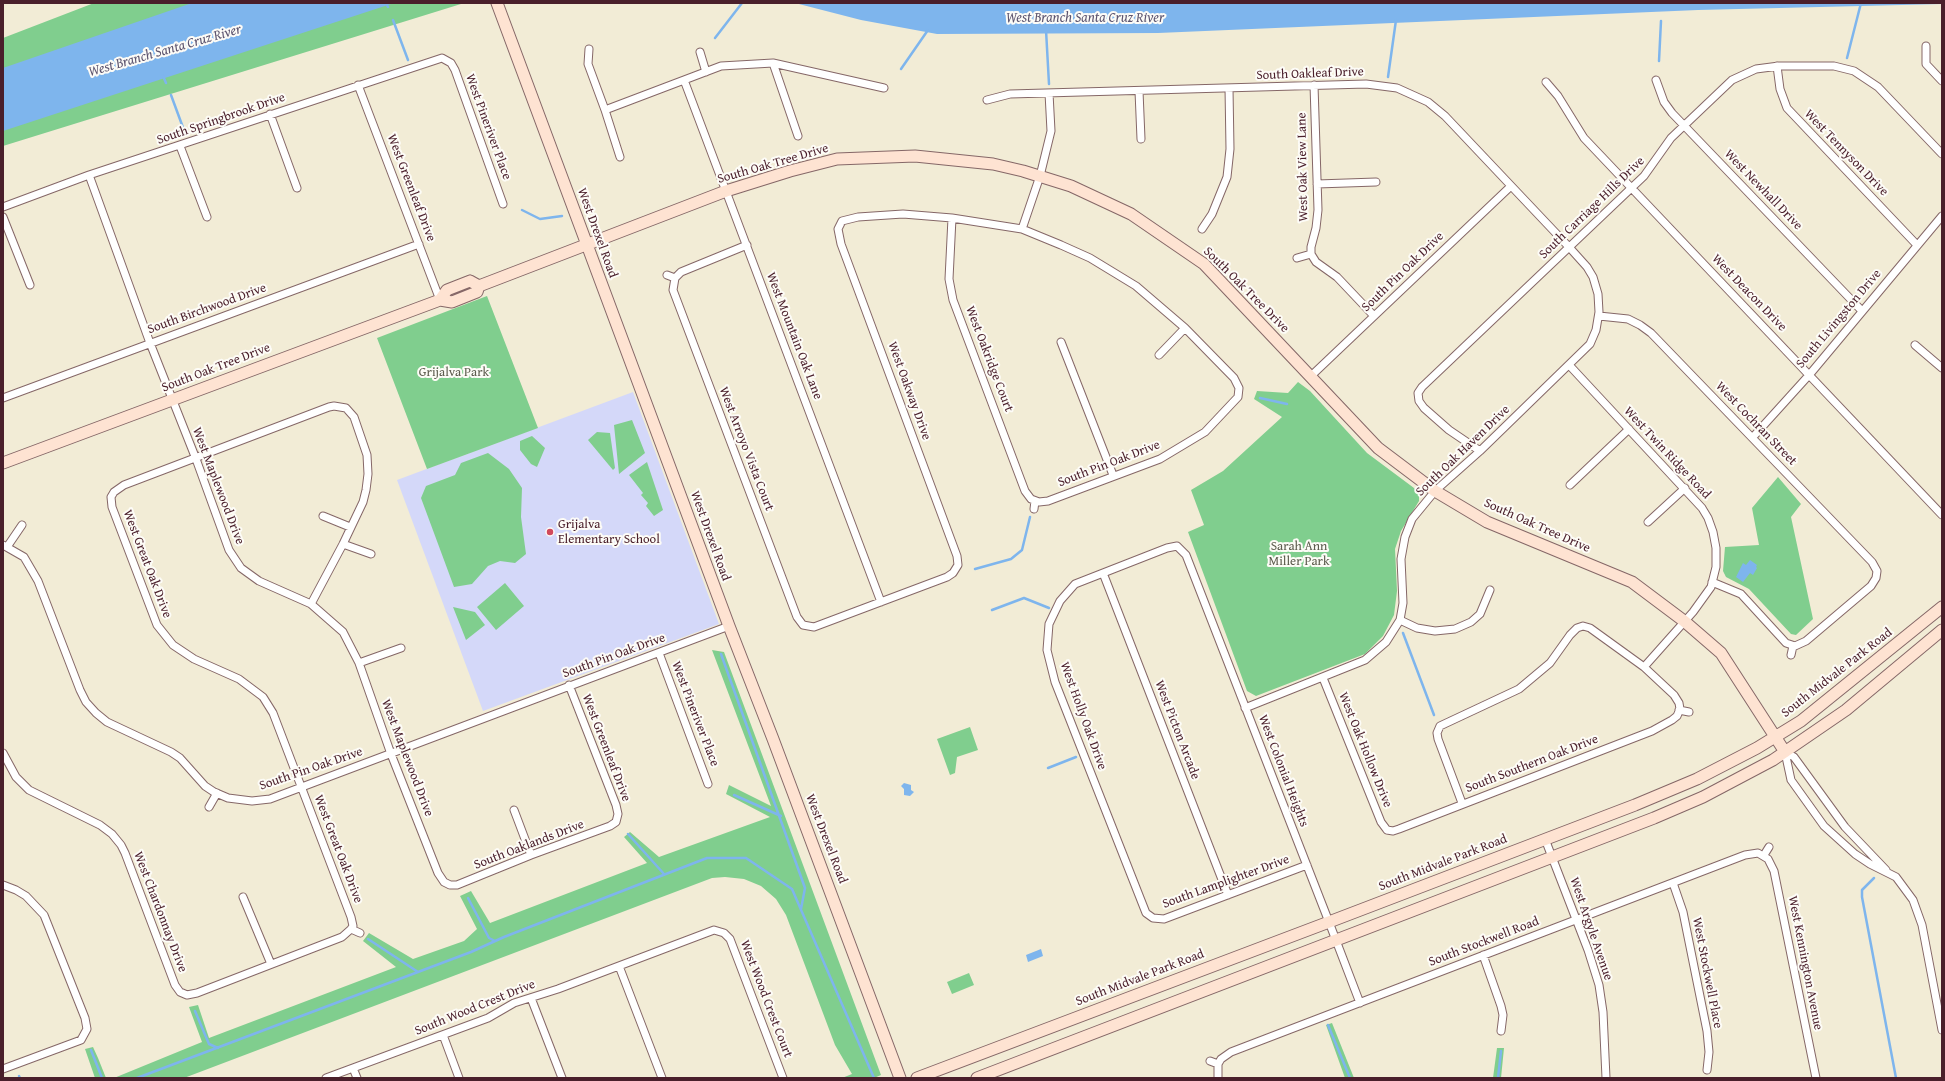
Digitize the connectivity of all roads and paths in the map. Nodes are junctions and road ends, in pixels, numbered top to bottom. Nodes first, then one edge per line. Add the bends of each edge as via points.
1 (497, 3) edge
2 (1926, 46) dead end
3 (589, 49) dead end
4 (700, 52) dead end
5 (450, 58) joint
6 (773, 63) junction
7 (1777, 66) junction
8 (706, 72) junction
9 (684, 80) junction
10 (1656, 80) dead end
11 (1546, 82) dead end
12 (1942, 82) edge
13 (358, 85) junction
14 (1314, 85) junction
15 (884, 88) dead end
16 (1229, 88) junction
17 (1139, 91) junction
18 (1049, 93) junction
19 (987, 100) dead end
20 (605, 110) junction
21 (270, 114) junction
22 (1684, 125) junction
23 (798, 136) dead end
24 (1141, 139) dead end
25 (180, 146) junction
26 (1942, 154) edge
27 (620, 157) dead end
28 (89, 175) junction
29 (1040, 176) junction
30 (1376, 182) dead end
31 (1317, 184) junction
32 (1511, 186) junction
33 (297, 188) dead end
34 (1632, 188) junction
35 (726, 191) junction
36 (503, 204) dead end
37 (3, 207) edge
38 (1942, 216) edge
39 (3, 217) edge
40 (207, 217) dead end
41 (952, 218) junction
42 (1202, 228) dead end
43 (1022, 229) junction
44 (419, 244) junction
45 (747, 244) junction
46 (587, 245) junction
47 (1917, 245) junction
48 (1570, 247) junction
49 (1311, 254) junction
50 (1297, 258) dead end
51 (667, 274) dead end
52 (675, 278) junction
53 (30, 285) dead end
54 (440, 300) junction
55 (1862, 311) junction
56 (1374, 316) junction
57 (1599, 316) junction
58 (1185, 328) junction
59 (1061, 342) dead end
60 (150, 343) junction
61 (1915, 345) dead end
62 (1159, 355) dead end
63 (1570, 366) junction
64 (1942, 368) edge
65 (1810, 374) junction
66 (1311, 376) junction
67 (3, 398) edge
68 (172, 399) junction
69 (1629, 429) junction
70 (1753, 437) junction
71 (1480, 451) junction
72 (196, 459) junction
73 (3, 463) edge
74 (1113, 475) junction
75 (1570, 485) dead end
76 (1685, 488) junction
77 (1435, 492) junction
78 (1035, 501) junction
79 (1034, 509) dead end
80 (1942, 515) edge
81 (323, 516) dead end
82 (1648, 522) dead end
83 (22, 524) dead end
84 (350, 527) junction
85 (343, 544) junction
86 (5, 546) edge
87 (1181, 546) joint
88 (371, 554) dead end
89 (1103, 573) junction
90 (1712, 582) junction
91 (1490, 590) dead end
92 (881, 602) junction
93 (311, 604) junction
94 (1942, 607) edge
95 (1400, 620) junction
96 (1684, 621) junction
97 (729, 626) junction
98 (1942, 630) edge
99 (1794, 646) junction
100 (401, 648) dead end
101 (659, 653) junction
102 (1791, 655) dead end
103 (359, 663) junction
104 (1644, 667) junction
105 (1323, 678) junction
106 (569, 686) junction
107 (1245, 708) junction
108 (1679, 710) junction
109 (1689, 712) dead end
110 (1776, 737) junction
111 (1785, 752) junction
112 (3, 753) edge
113 (391, 754) junction
114 (708, 784) dead end
115 (302, 787) junction
116 (217, 793) junction
117 (1462, 804) junction
118 (209, 807) dead end
119 (514, 810) dead end
120 (620, 822) joint
121 (1386, 833) joint
122 (1545, 839) junction
123 (1769, 847) dead end
124 (531, 855) junction
125 (1764, 855) junction
126 (1552, 857) junction
127 (1307, 865) junction
128 (1889, 873) junction
129 (1672, 883) junction
130 (3, 885) edge
131 (445, 886) joint
132 (1228, 895) junction
133 (243, 897) dead end
134 (1152, 920) joint
135 (1577, 920) junction
136 (1329, 922) junction
137 (351, 929) junction
138 (724, 930) joint
139 (360, 933) dead end
140 (1336, 940) junction
141 (1483, 955) junction
142 (271, 964) junction
143 (619, 966) junction
144 (532, 998) junction
145 (1360, 1003) junction
146 (1942, 1030) edge
147 (1501, 1031) dead end
148 (443, 1035) junction
149 (1210, 1061) dead end
150 (1218, 1064) junction
151 (353, 1068) junction
152 (3, 1069) edge
153 (1707, 1070) dead end
154 (326, 1078) edge
155 (356, 1078) edge
156 (459, 1078) edge
157 (562, 1078) edge
158 (662, 1078) edge
159 (782, 1078) edge
160 (900, 1078) edge
161 (917, 1078) edge
162 (977, 1078) edge
163 (1218, 1078) edge
164 (1606, 1078) edge
165 (1816, 1078) edge

1 - 46 street, West Drexel Road
2 - 12 street via 1926,64
3 - 20 street via 588,64
4 - 8 street
5 - 13 street, South Springbrook Drive via 437,59
5 - 36 street, West Pineriver Place
6 - 8 street via 721,66
6 - 15 street
6 - 23 street
7 - 22 street, South Carriage Hills Drive via 1756,69 1732,80
7 - 26 street, South Carriage Hills Drive via 1844,67 1862,75 1878,87
7 - 47 street, West Tennyson Drive via 1780,89 1787,108
8 - 9 street
9 - 20 street
9 - 35 street, West Mountain Oak Lane
10 - 22 street, West Newhall Drive via 1668,108
11 - 34 street, West Deacon Drive via 1558,96 1584,138
13 - 21 street, South Springbrook Drive
13 - 44 street, West Greenleaf Drive
14 - 16 street, South Oakleaf Drive
14 - 31 street, West Oak View Lane
14 - 32 street, South Oakleaf Drive via 1376,84 1418,96 1445,116
16 - 17 street, South Oakleaf Drive
16 - 42 street via 1230,149 1227,177 1212,214
17 - 18 street, South Oakleaf Drive
17 - 24 street
18 - 19 street, South Oakleaf Drive via 1010,94
18 - 29 street via 1051,131
20 - 27 street
21 - 25 street, South Springbrook Drive
21 - 33 street
22 - 34 street, South Carriage Hills Drive via 1666,143 1649,171
22 - 55 street, West Newhall Drive
25 - 28 street, South Springbrook Drive
25 - 40 street
28 - 37 street, South Springbrook Drive
28 - 60 street, West Maplewood Drive
29 - 35 street, South Oak Tree Drive via 993,164 915,156 838,159
29 - 43 street
29 - 66 street, South Oak Tree Drive via 1092,195 1131,214 1204,264
30 - 31 street
31 - 49 street, West Oak View Lane via 1317,219
32 - 48 street, South Oakleaf Drive
32 - 56 street, South Pin Oak Drive
34 - 48 street, South Carriage Hills Drive
34 - 65 street, West Deacon Drive
35 - 45 street, West Mountain Oak Lane
35 - 46 street, South Oak Tree Drive
38 - 47 street, South Livingston Drive
39 - 53 street
41 - 43 street
41 - 78 street, West Oakridge Court via 948,279 953,300 1026,491
41 - 92 street, West Oakway Drive via 903,214 858,216 838,223 841,244 959,567 950,576
43 - 58 street via 1090,258 1136,286
44 - 54 street, West Greenleaf Drive
44 - 60 street, South Birchwood Drive
45 - 52 street via 681,272
45 - 92 street, West Mountain Oak Lane
46 - 54 street, South Oak Tree Drive via 479,286 470,281 447,290
46 - 97 street, West Drexel Road
47 - 55 street, South Livingston Drive
48 - 57 street, South Oak Haven Drive via 1593,277 1598,294
48 - 71 street, South Carriage Hills Drive via 1422,387 1415,398 1449,430
49 - 50 street
49 - 56 street via 1316,262 1337,277
51 - 52 street
52 - 92 street, West Arroyo Vista Court via 673,290 797,617 804,629 819,626
54 - 68 street, South Oak Tree Drive
55 - 65 street, South Livingston Drive
56 - 66 street, South Pin Oak Drive
57 - 63 street, South Oak Haven Drive via 1590,344
57 - 70 street, West Cochran Street via 1628,319 1651,333
58 - 62 street
58 - 74 street, South Pin Oak Drive via 1234,378 1242,391 1236,401 1205,432 1160,459
59 - 74 street
60 - 67 street, South Birchwood Drive
60 - 68 street, West Maplewood Drive
61 - 64 street
63 - 69 street, West Twin Ridge Road
63 - 71 street, South Oak Haven Drive
65 - 70 street, South Livingston Drive
65 - 80 street, West Deacon Drive
66 - 77 street, South Oak Tree Drive via 1378,448
68 - 72 street, West Maplewood Drive
68 - 73 street, South Oak Tree Drive
69 - 75 street
69 - 76 street, West Twin Ridge Road
70 - 99 street, West Cochran Street via 1872,562 1880,576 1806,641
71 - 77 street, South Oak Haven Drive
72 - 84 street via 329,407 346,406 352,413 367,455 368,474 363,502
72 - 93 street, West Maplewood Drive via 229,550 241,568 259,580
72 - 115 street, West Great Oak Drive via 111,490 112,507 157,625 173,646 194,659 239,679 263,697 273,713
74 - 78 street, South Pin Oak Drive via 1048,500
76 - 82 street
76 - 90 street, West Twin Ridge Road via 1702,508 1713,532 1716,567
77 - 95 street, South Oak Haven Drive via 1412,519 1405,537 1401,559 1403,603
77 - 96 street, South Oak Tree Drive via 1488,522 1632,582
78 - 79 street
81 - 84 street
83 - 86 street, South Pin Oak Drive
84 - 85 street
85 - 88 street
85 - 93 street
86 - 116 street, South Pin Oak Drive via 24,557 38,581 86,702 107,722 180,758 205,786
87 - 89 street, West Holly Oak Drive via 1167,548
87 - 107 street, West Colonial Heights via 1188,558
89 - 132 street, West Picton Arcade
89 - 134 street, West Holly Oak Drive via 1076,584 1060,601 1049,624 1047,650 1055,682 1144,910
90 - 96 street, West Twin Ridge Road via 1711,587
90 - 99 street via 1740,594 1786,643
91 - 95 street via 1480,614 1471,622 1455,629 1435,631 1417,628
93 - 103 street, West Maplewood Drive via 344,632
94 - 110 street, South Midvale Park Road via 1812,713
95 - 105 street, South Oak Haven Drive via 1386,642 1366,660
96 - 104 street, West Twin Ridge Road
96 - 110 street, South Oak Tree Drive via 1721,653
97 - 101 street, South Pin Oak Drive
97 - 160 street, West Drexel Road
98 - 111 street via 1846,710
99 - 102 street
100 - 103 street
101 - 106 street, South Pin Oak Drive
101 - 114 street, West Pineriver Place
103 - 113 street, West Maplewood Drive
104 - 108 street via 1674,696 1679,703
104 - 117 street via 1590,628 1578,623 1550,663 1519,689 1435,729
105 - 107 street, South Oak Haven Drive
105 - 121 street, West Oak Hollow Drive
106 - 113 street, South Pin Oak Drive
106 - 120 street, West Greenleaf Drive via 616,804
107 - 127 street, West Colonial Heights
108 - 109 street
108 - 117 street, South Southern Oak Drive via 1672,720 1652,731
110 - 111 street, South Oak Tree Drive
110 - 122 street, South Midvale Park Road via 1684,784
111 - 126 street via 1703,797
111 - 128 street via 1794,757 1845,827
111 - 128 street via 1791,780 1824,826 1855,854
112 - 142 street, West Chardonnay Drive via 16,777 29,790 100,825 121,845 175,985 183,997
113 - 115 street, South Pin Oak Drive
113 - 131 street, West Maplewood Drive
115 - 116 street, South Pin Oak Drive via 270,799 252,801 228,798
115 - 137 street, West Great Oak Drive via 352,917
116 - 118 street
117 - 121 street, South Southern Oak Drive
119 - 124 street
120 - 124 street, South Oaklands Drive
122 - 126 street, West Argyle Avenue
122 - 136 street, South Midvale Park Road
123 - 125 street
124 - 131 street, South Oaklands Drive via 457,885
125 - 129 street, South Stockwell Road via 1745,855
125 - 165 street, West Kennington Avenue via 1774,871
126 - 135 street, West Argyle Avenue
126 - 140 street
127 - 132 street, South Lamplighter Drive
127 - 136 street, West Colonial Heights
128 - 146 street via 1896,877 1913,900 1922,925
129 - 135 street, South Stockwell Road
129 - 153 street, West Stockwell Place via 1685,920 1707,1031
130 - 152 street via 26,896 44,915 90,1033 75,1043
132 - 134 street, South Lamplighter Drive via 1164,919
133 - 142 street
135 - 141 street, South Stockwell Road
135 - 164 street, West Argyle Avenue via 1599,985
136 - 140 street, West Colonial Heights
136 - 161 street, South Midvale Park Road
137 - 139 street
137 - 142 street via 342,937
138 - 143 street, South Wood Crest Drive via 706,932
138 - 159 street, West Wood Crest Court via 732,943
140 - 145 street, West Colonial Heights
140 - 162 street
141 - 145 street, South Stockwell Road
141 - 147 street via 1502,1006
143 - 144 street, South Wood Crest Drive
143 - 158 street
144 - 148 street, South Wood Crest Drive via 514,1003 488,1018
144 - 157 street
145 - 150 street, South Stockwell Road via 1231,1052
148 - 151 street, South Wood Crest Drive
148 - 156 street
149 - 150 street
150 - 163 street
151 - 154 street, South Wood Crest Drive
151 - 155 street

